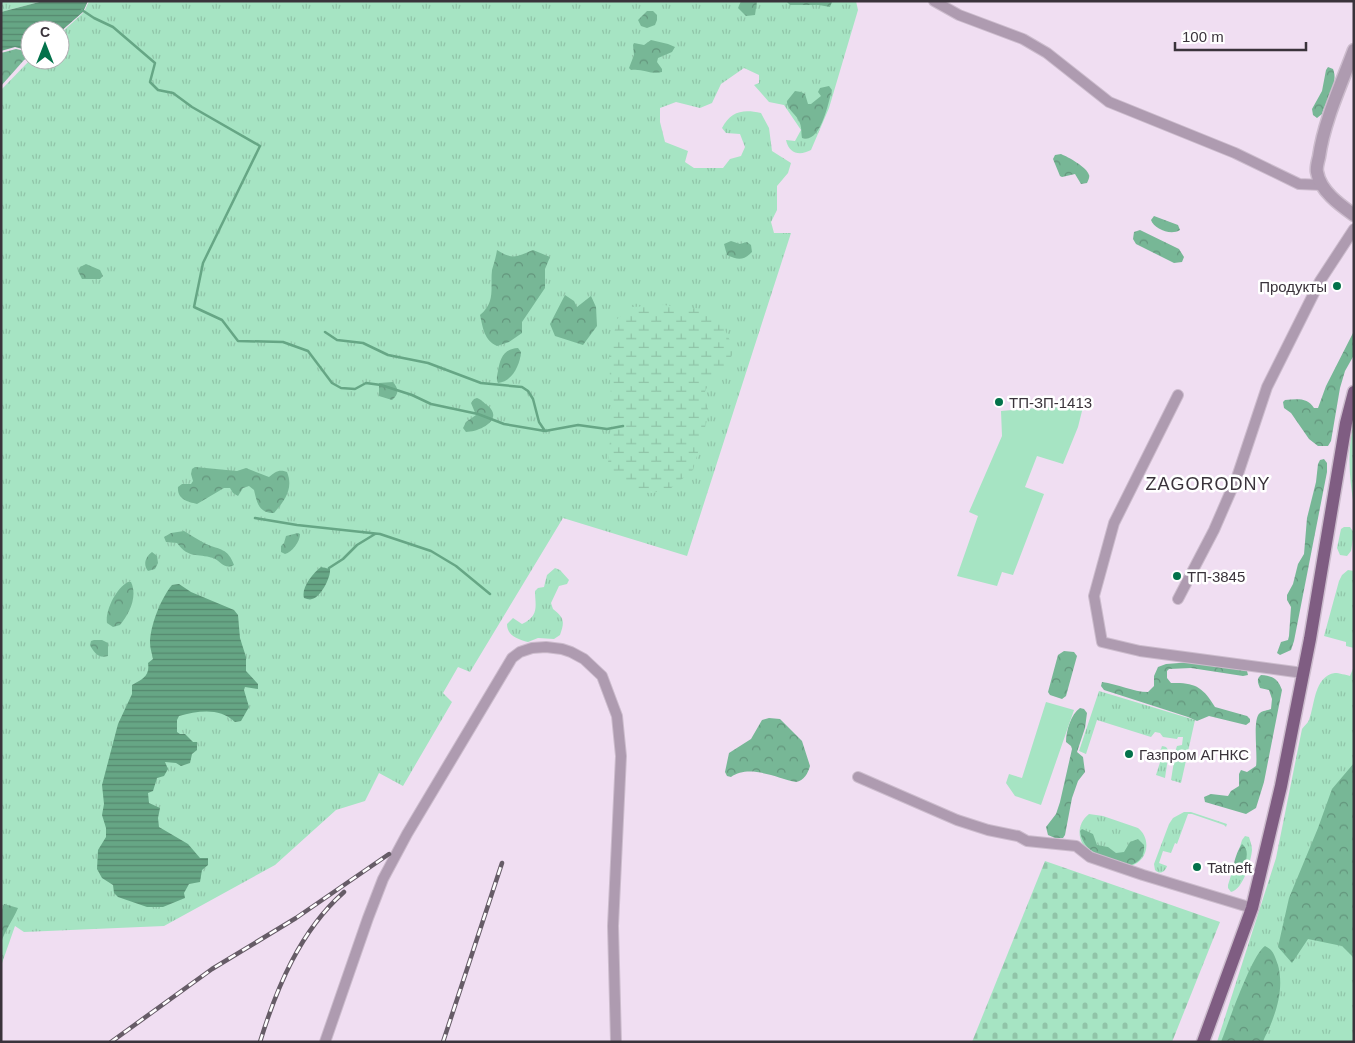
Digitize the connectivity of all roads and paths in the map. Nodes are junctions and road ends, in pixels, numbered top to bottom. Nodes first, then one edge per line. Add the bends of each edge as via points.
1 (934, 1) edge
2 (1354, 50) edge
3 (1322, 185) junction
4 (1354, 215) edge
5 (1354, 229) edge
6 (1354, 392) edge
7 (1178, 395) dead end
8 (1178, 599) dead end
9 (1303, 673) junction
10 (858, 777) dead end
11 (1252, 908) junction
12 (325, 1042) edge
13 (616, 1042) edge
14 (1203, 1042) edge

1 - 3 street via 959,15 1024,39 1109,102 1235,153 1299,184
2 - 3 street via 1320,152 1316,172
3 - 4 street
5 - 8 street via 1320,281 1268,387 1238,477
6 - 9 main road
7 - 9 street via 1114,523 1094,596 1102,642 1140,651
9 - 11 main road
10 - 11 street via 981,828 1027,841 1076,846 1090,856 1143,875
11 - 14 main road
12 - 13 street via 383,879 407,834 512,658 532,648 546,647 571,652 593,666 602,676 617,716 621,756 613,926

